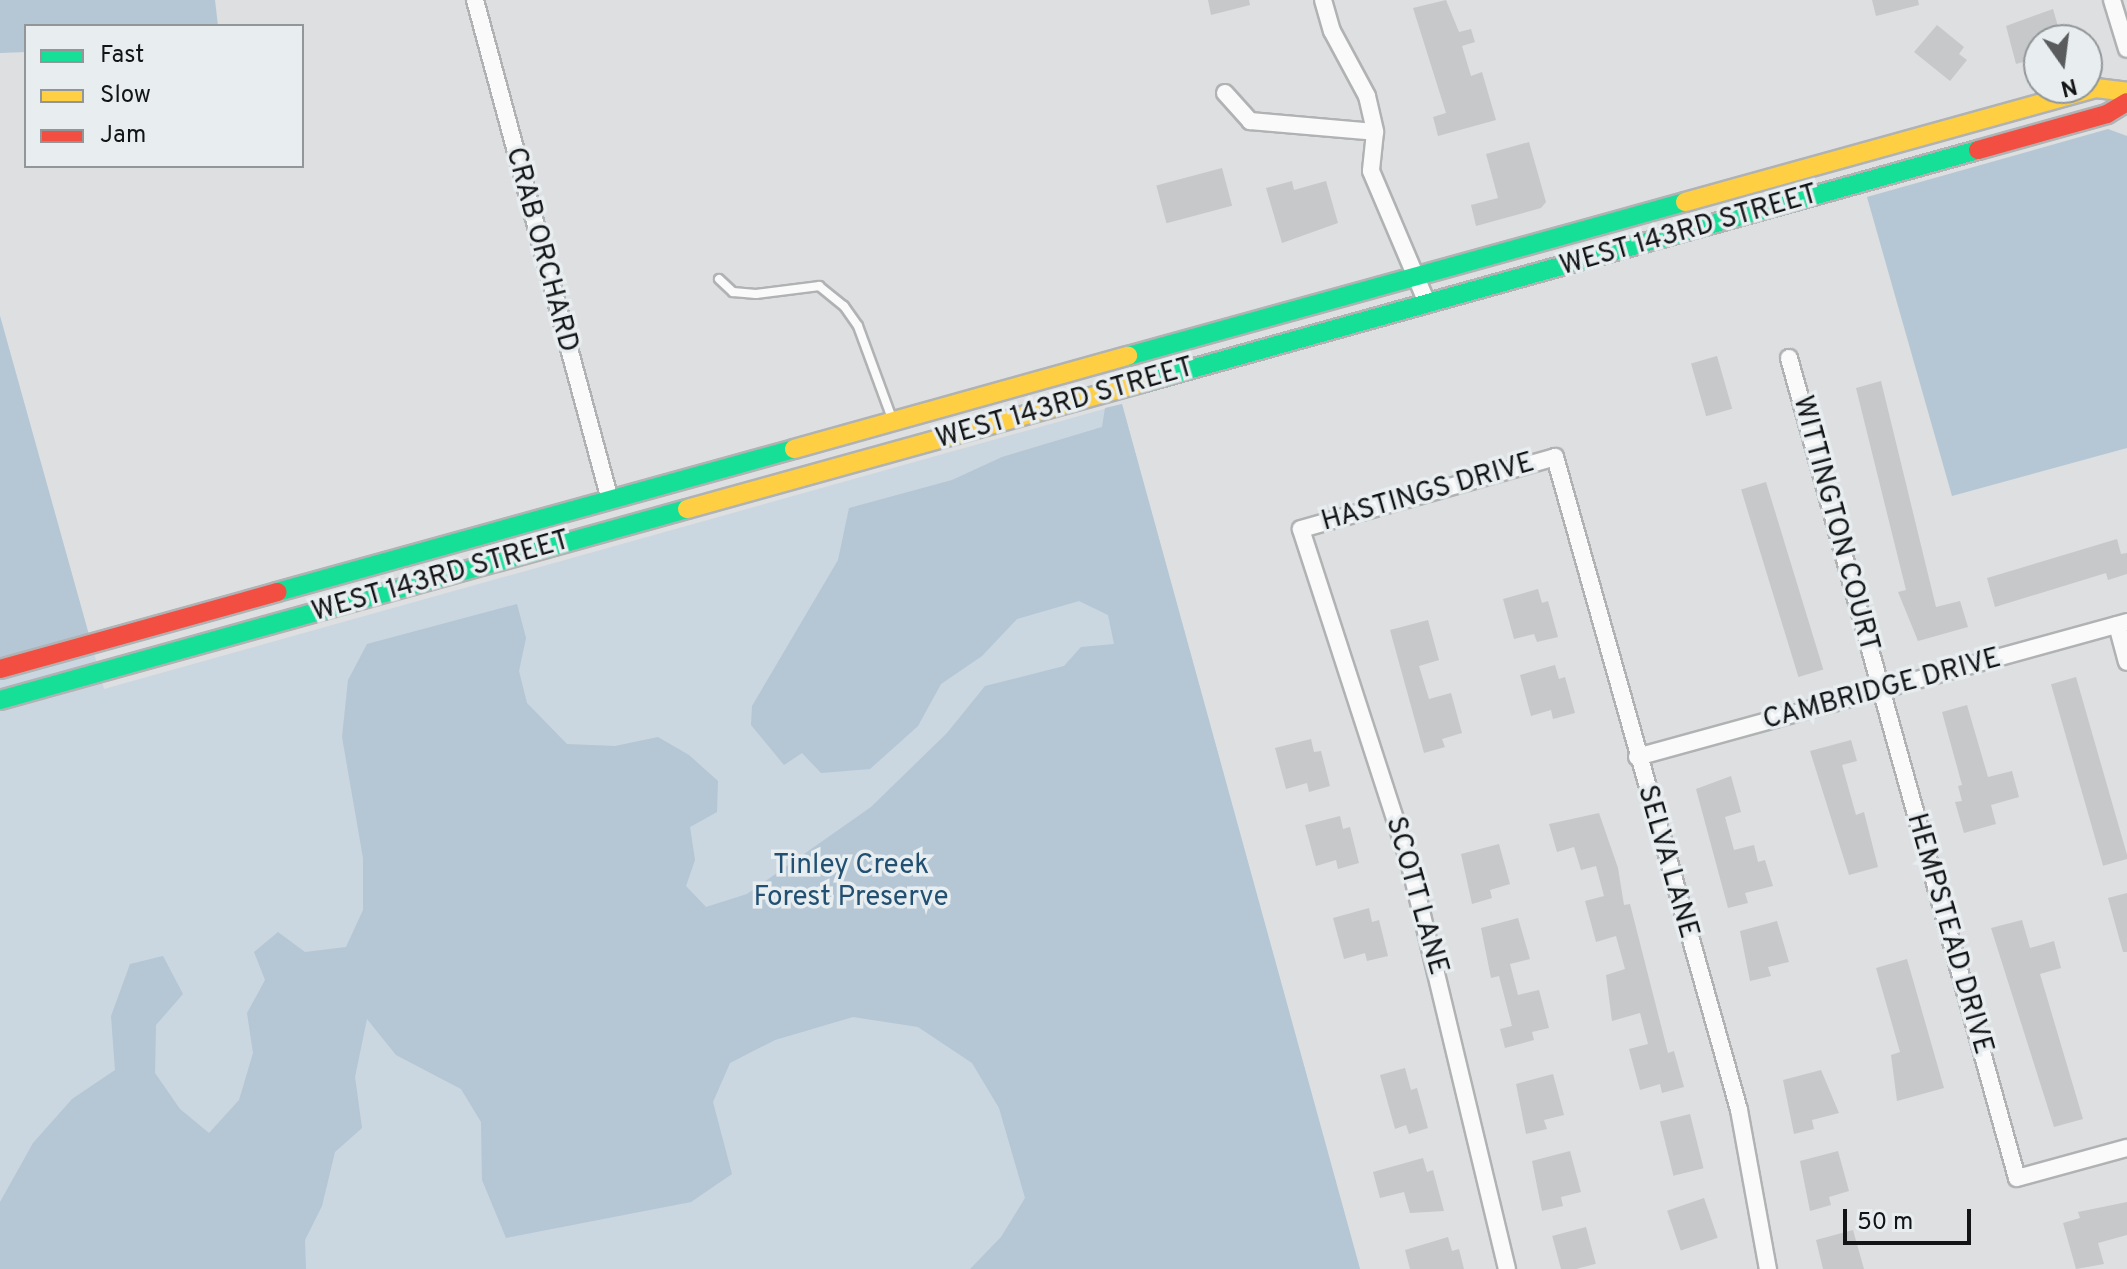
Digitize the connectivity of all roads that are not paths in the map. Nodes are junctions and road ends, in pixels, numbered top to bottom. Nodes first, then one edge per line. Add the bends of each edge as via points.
1 (475, 0) edge
2 (1323, 0) edge
3 (2112, 0) edge
4 (2127, 49) edge
5 (2127, 92) edge
6 (1225, 93) dead end
7 (2127, 102) edge
8 (1375, 132) junction
9 (1416, 277) junction
10 (719, 279) dead end
11 (1427, 303) junction
12 (1789, 358) dead end
13 (893, 422) junction
14 (1555, 457) joint
15 (610, 500) junction
16 (1301, 529) joint
17 (2122, 624) edge
18 (2127, 662) edge
19 (0, 669) edge
20 (1881, 690) junction
21 (0, 700) edge
22 (1637, 757) junction
23 (2127, 1148) edge
24 (1507, 1269) edge
25 (1768, 1269) edge

1 - 15 street, CRAB ORCHARD
2 - 8 street via 1332,31 1367,96
3 - 4 street
5 - 9 main road, WEST 143RD STREET via 2096,88
6 - 8 street via 1250,121
7 - 11 main road, WEST 143RD STREET via 2107,114
8 - 9 street via 1371,171
9 - 11 street
9 - 13 main road, WEST 143RD STREET
10 - 13 lane via 733,292 756,294 819,286 844,306 858,326
11 - 21 main road, WEST 143RD STREET
12 - 20 street, WITTINGTON COURT
13 - 15 main road, WEST 143RD STREET
14 - 16 street, HASTINGS DRIVE
14 - 22 street, SELVA LANE
15 - 19 main road, WEST 143RD STREET
16 - 24 street, SCOTT LANE via 1411,868
17 - 18 street
17 - 20 street, CAMBRIDGE DRIVE
20 - 22 street, CAMBRIDGE DRIVE
20 - 23 street, HEMPSTEAD DRIVE via 2017,1178
22 - 25 street, SELVA LANE via 1739,1110

